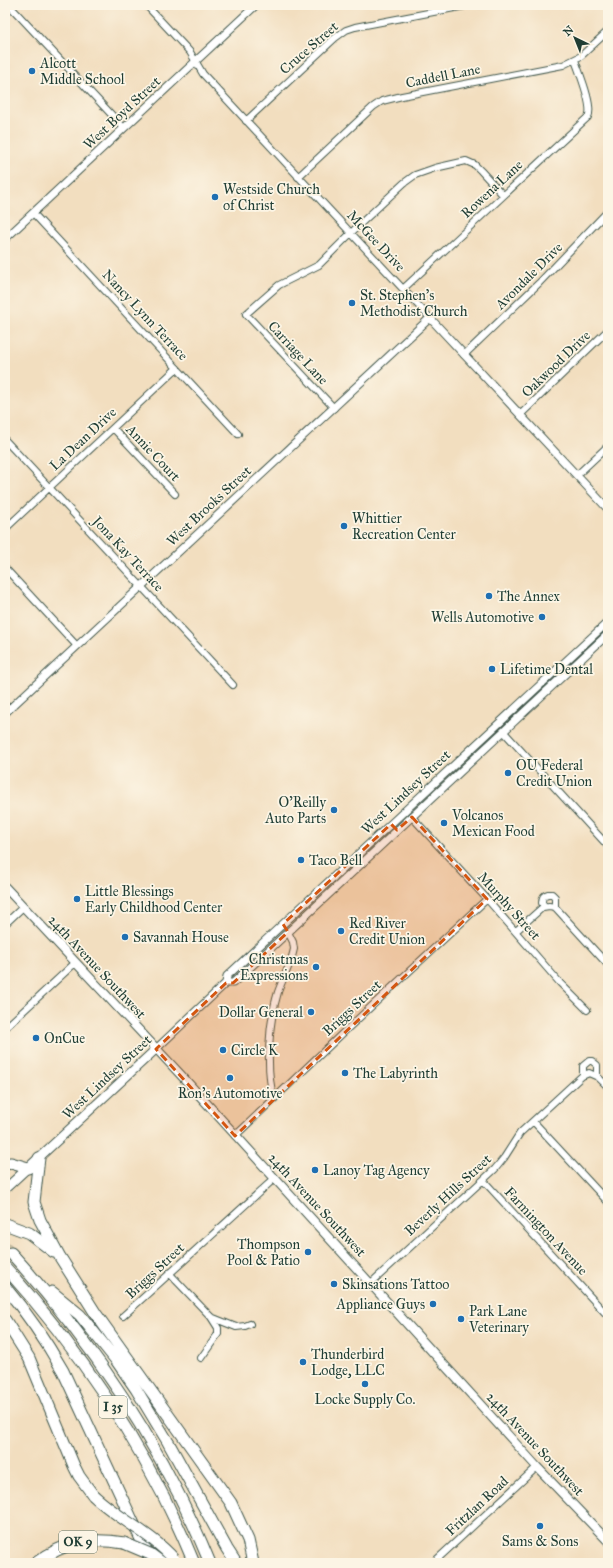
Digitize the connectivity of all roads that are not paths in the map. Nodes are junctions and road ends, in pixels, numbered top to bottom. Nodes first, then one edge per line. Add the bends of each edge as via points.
1 (9, 5) edge
2 (146, 5) edge
3 (256, 5) edge
4 (431, 5) edge
5 (470, 5) edge
6 (432, 12) junction
7 (608, 31) edge
8 (575, 60) junction
9 (196, 62) junction
10 (246, 121) junction
11 (124, 128) junction
12 (298, 177) junction
13 (503, 195) junction
14 (608, 211) edge
15 (33, 213) junction
16 (351, 233) junction
17 (5, 239) edge
18 (403, 289) junction
19 (430, 318) junction
20 (608, 330) edge
21 (464, 355) junction
22 (177, 368) junction
23 (334, 408) junction
24 (520, 415) junction
25 (113, 428) junction
26 (238, 434) dead end
27 (5, 440) edge
28 (608, 446) edge
29 (577, 476) junction
30 (49, 487) junction
31 (175, 494) dead end
32 (608, 509) edge
33 (5, 529) edge
34 (5, 568) edge
35 (142, 586) junction
36 (608, 622) edge
37 (608, 634) edge
38 (77, 646) junction
39 (552, 674) junction
40 (558, 681) junction
41 (233, 685) dead end
42 (535, 690) junction
43 (541, 697) junction
44 (5, 714) edge
45 (504, 732) junction
46 (410, 806) junction
47 (414, 815) junction
48 (391, 824) junction
49 (397, 830) junction
50 (608, 846) edge
51 (5, 887) edge
52 (487, 899) junction
53 (545, 906) junction
54 (24, 907) junction
55 (555, 907) junction
56 (5, 924) edge
57 (283, 924) junction
58 (516, 931) junction
59 (288, 932) junction
60 (264, 942) junction
61 (270, 949) junction
62 (75, 963) junction
63 (608, 965) edge
64 (226, 983) junction
65 (587, 1010) dead end
66 (5, 1028) edge
67 (156, 1049) junction
68 (586, 1074) junction
69 (597, 1076) junction
70 (608, 1088) edge
71 (274, 1099) junction
72 (532, 1120) junction
73 (236, 1136) junction
74 (39, 1158) junction
75 (5, 1164) edge
76 (28, 1168) junction
77 (275, 1178) junction
78 (483, 1180) junction
79 (5, 1189) edge
80 (608, 1202) edge
81 (5, 1224) edge
82 (11, 1253) tunnel mouth
83 (60, 1257) junction
84 (5, 1267) edge
85 (169, 1273) junction
86 (31, 1275) junction
87 (371, 1283) junction
88 (5, 1287) edge
89 (123, 1316) dead end
90 (608, 1316) edge
91 (211, 1317) junction
92 (5, 1320) edge
93 (250, 1324) dead end
94 (200, 1358) dead end
95 (537, 1467) junction
96 (608, 1541) edge
97 (175, 1561) edge
98 (36, 1563) edge
99 (152, 1563) edge
100 (162, 1563) edge
101 (194, 1563) edge
102 (210, 1563) edge
103 (236, 1563) edge
104 (253, 1563) edge
105 (433, 1563) edge

1 - 11 street
2 - 9 street, McGee Drive via 190,52
3 - 9 street, West Boyd Street
4 - 6 street
5 - 6 street, Cruce Street
6 - 10 street, Cruce Street via 346,30
7 - 8 street, Caddell Lane
8 - 12 street, Caddell Lane via 563,65 382,101
8 - 13 street, Rowena Lane via 592,103 588,117
9 - 10 street, McGee Drive via 203,74
9 - 11 street, West Boyd Street
10 - 12 street, McGee Drive
11 - 15 street, West Boyd Street
12 - 16 street, McGee Drive
13 - 16 street via 481,171 466,161 435,168 410,178
13 - 18 street, Rowena Lane
14 - 21 street, Avondale Drive via 518,305
15 - 17 street, West Boyd Street
15 - 22 street, Nancy Lynn Terrace
16 - 18 street, McGee Drive
16 - 23 street, Carriage Lane via 319,265 278,285 246,314
18 - 19 street, McGee Drive
19 - 21 street, McGee Drive
19 - 23 street, West Brooks Street
20 - 24 street, Oakwood Drive
21 - 24 street, McGee Drive
22 - 25 street, La Dean Drive
22 - 26 street, Nancy Lynn Terrace
23 - 35 street, West Brooks Street
24 - 29 street, McGee Drive
25 - 30 street, La Dean Drive
25 - 31 street, Annie Court
27 - 30 street, Jona Kay Terrace
28 - 29 street
29 - 32 street, McGee Drive
30 - 33 street, La Dean Drive
30 - 35 street, Jona Kay Terrace
34 - 38 street
35 - 38 street, West Brooks Street
35 - 41 street, Jona Kay Terrace
36 - 39 street, West Lindsey Street
37 - 40 street, West Lindsey Street
38 - 44 street, West Brooks Street
39 - 40 street
39 - 42 street, West Lindsey Street
40 - 43 street, West Lindsey Street
42 - 43 street
42 - 46 street, West Lindsey Street
43 - 45 street, West Lindsey Street
45 - 47 street, West Lindsey Street
45 - 50 street
46 - 47 street
46 - 48 street, West Lindsey Street
47 - 49 street, West Lindsey Street
47 - 52 street, Murphy Street
48 - 49 street
48 - 57 street, West Lindsey Street
49 - 59 street, West Lindsey Street
51 - 54 main road, 24th Avenue Southwest
52 - 58 street, Murphy Street
52 - 71 street, Briggs Street
53 - 55 street
53 - 55 street via 542,903 543,897 552,894 555,897
53 - 58 street
54 - 56 street
54 - 62 main road, 24th Avenue Southwest
55 - 63 street
57 - 59 street
57 - 60 street, West Lindsey Street
58 - 65 street, Murphy Street via 560,983
59 - 61 street, West Lindsey Street
59 - 71 street via 294,949 278,994 271,1029 269,1075
60 - 61 street
60 - 64 street, West Lindsey Street via 227,976
61 - 64 street, West Lindsey Street via 233,983
62 - 66 street
62 - 67 main road, 24th Avenue Southwest
64 - 67 street, West Lindsey Street
67 - 73 main road, 24th Avenue Southwest
67 - 74 main road, West Lindsey Street
68 - 69 street
68 - 69 street, Beverly Hills Street via 583,1066 589,1061 597,1065
68 - 72 street, Beverly Hills Street
69 - 70 street
71 - 73 street, Briggs Street
72 - 78 street, Beverly Hills Street via 499,1165
72 - 80 street
73 - 77 main road, 24th Avenue Southwest
74 - 76 main road, West Lindsey Street
74 - 83 highway via 34,1202 40,1220
75 - 76 highway
76 - 79 main road, West Lindsey Street
77 - 85 street, Briggs Street
77 - 87 main road, 24th Avenue Southwest
78 - 87 street, Beverly Hills Street
78 - 90 street, Farmington Avenue
81 - 83 highway via 29,1233
82 - 86 highway, I 35
83 - 104 highway via 96,1314 231,1503 248,1540
84 - 101 highway, I 35 via 58,1329 124,1424 161,1490
85 - 89 street, Briggs Street
85 - 91 street
86 - 102 highway, I 35 via 84,1340 124,1398 166,1470
86 - 103 highway via 80,1315 116,1360 154,1419
87 - 95 main road, 24th Avenue Southwest
88 - 99 highway via 37,1328 63,1371
91 - 93 street via 236,1327
91 - 94 street via 218,1328 218,1334
92 - 97 highway, bridge via 29,1358 79,1476 102,1504 159,1545
95 - 96 main road, 24th Avenue Southwest
95 - 105 street, Fritzlan Road
98 - 100 highway, OK 9, bridge via 54,1551 74,1543 96,1540 124,1543 150,1554

